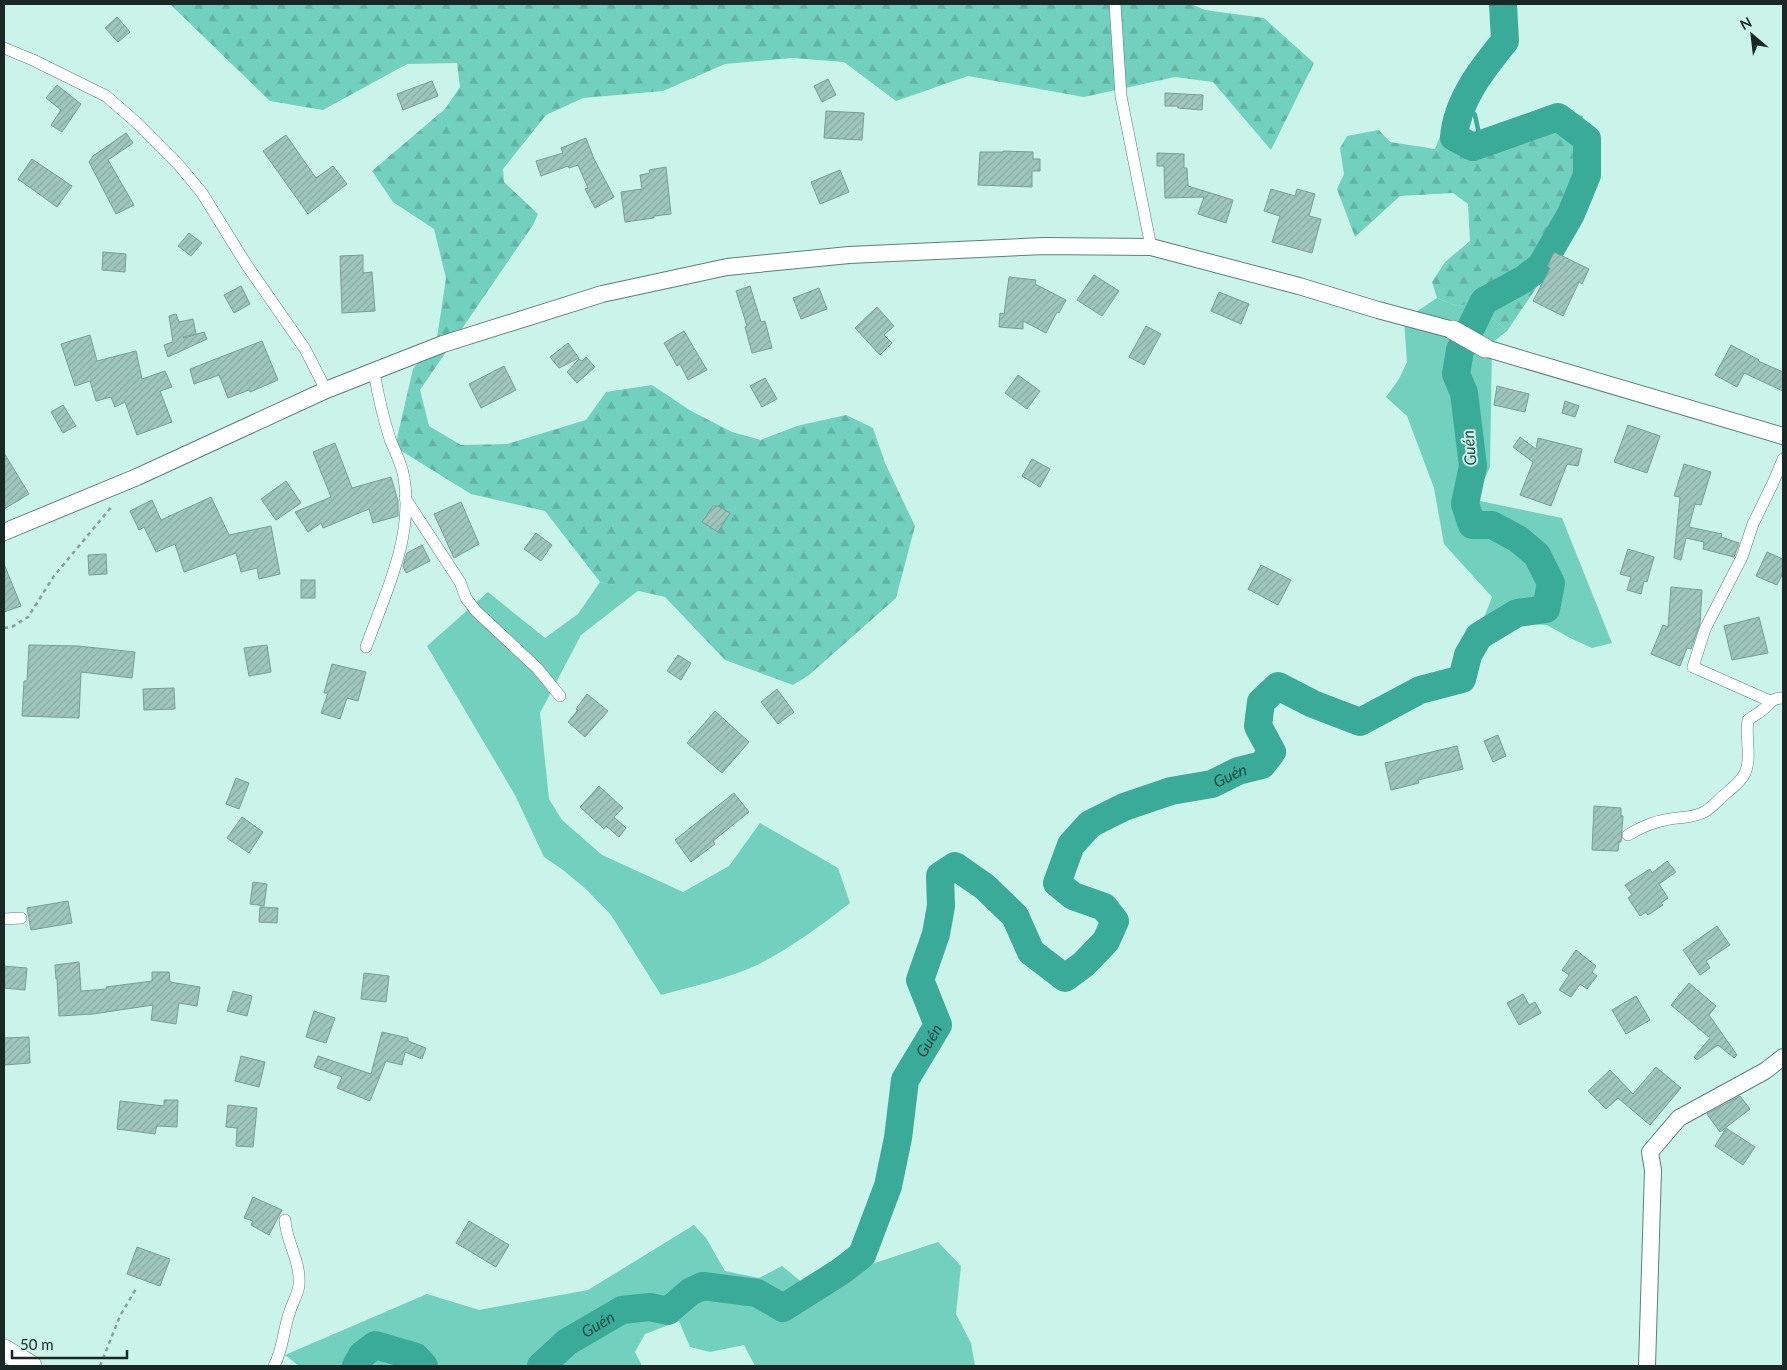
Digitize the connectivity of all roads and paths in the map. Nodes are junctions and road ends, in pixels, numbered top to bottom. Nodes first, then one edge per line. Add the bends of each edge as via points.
1 (1115, 4) edge
2 (4, 48) edge
3 (1151, 247) junction
4 (1453, 330) joint
5 (1486, 348) joint
6 (374, 372) junction
7 (326, 390) junction
8 (1783, 436) edge
9 (1783, 458) edge
10 (406, 498) junction
11 (118, 499) dead end
12 (4, 532) edge
13 (4, 628) edge
14 (366, 648) dead end
15 (560, 696) dead end
16 (1783, 698) edge
17 (1770, 701) junction
18 (1628, 835) dead end
19 (21, 918) dead end
20 (4, 919) edge
21 (1783, 1057) edge
22 (285, 1220) dead end
23 (137, 1287) dead end
24 (4, 1350) edge
25 (31, 1366) edge
26 (100, 1366) edge
27 (274, 1366) edge
28 (1647, 1366) edge

1 - 3 street via 1121,96
2 - 7 street via 106,96 178,164 202,193 305,349
3 - 4 main road
3 - 6 main road via 1024,246 850,255 727,267 602,294 443,344
4 - 5 main road
5 - 8 main road
6 - 7 main road
6 - 10 street via 390,440 401,464
7 - 12 main road via 137,477
9 - 17 street via 1742,557 1705,630 1693,667
10 - 14 street via 402,545
10 - 15 street via 476,611 537,668
11 - 13 path via 54,576 28,616 12,627
16 - 17 street
17 - 18 street via 1766,708 1748,720 1745,773 1734,787 1702,813 1651,824
19 - 20 street
21 - 28 main road via 1765,1071 1680,1118 1650,1152 1653,1190
22 - 27 street via 300,1285
23 - 26 path via 120,1316
24 - 25 highway

